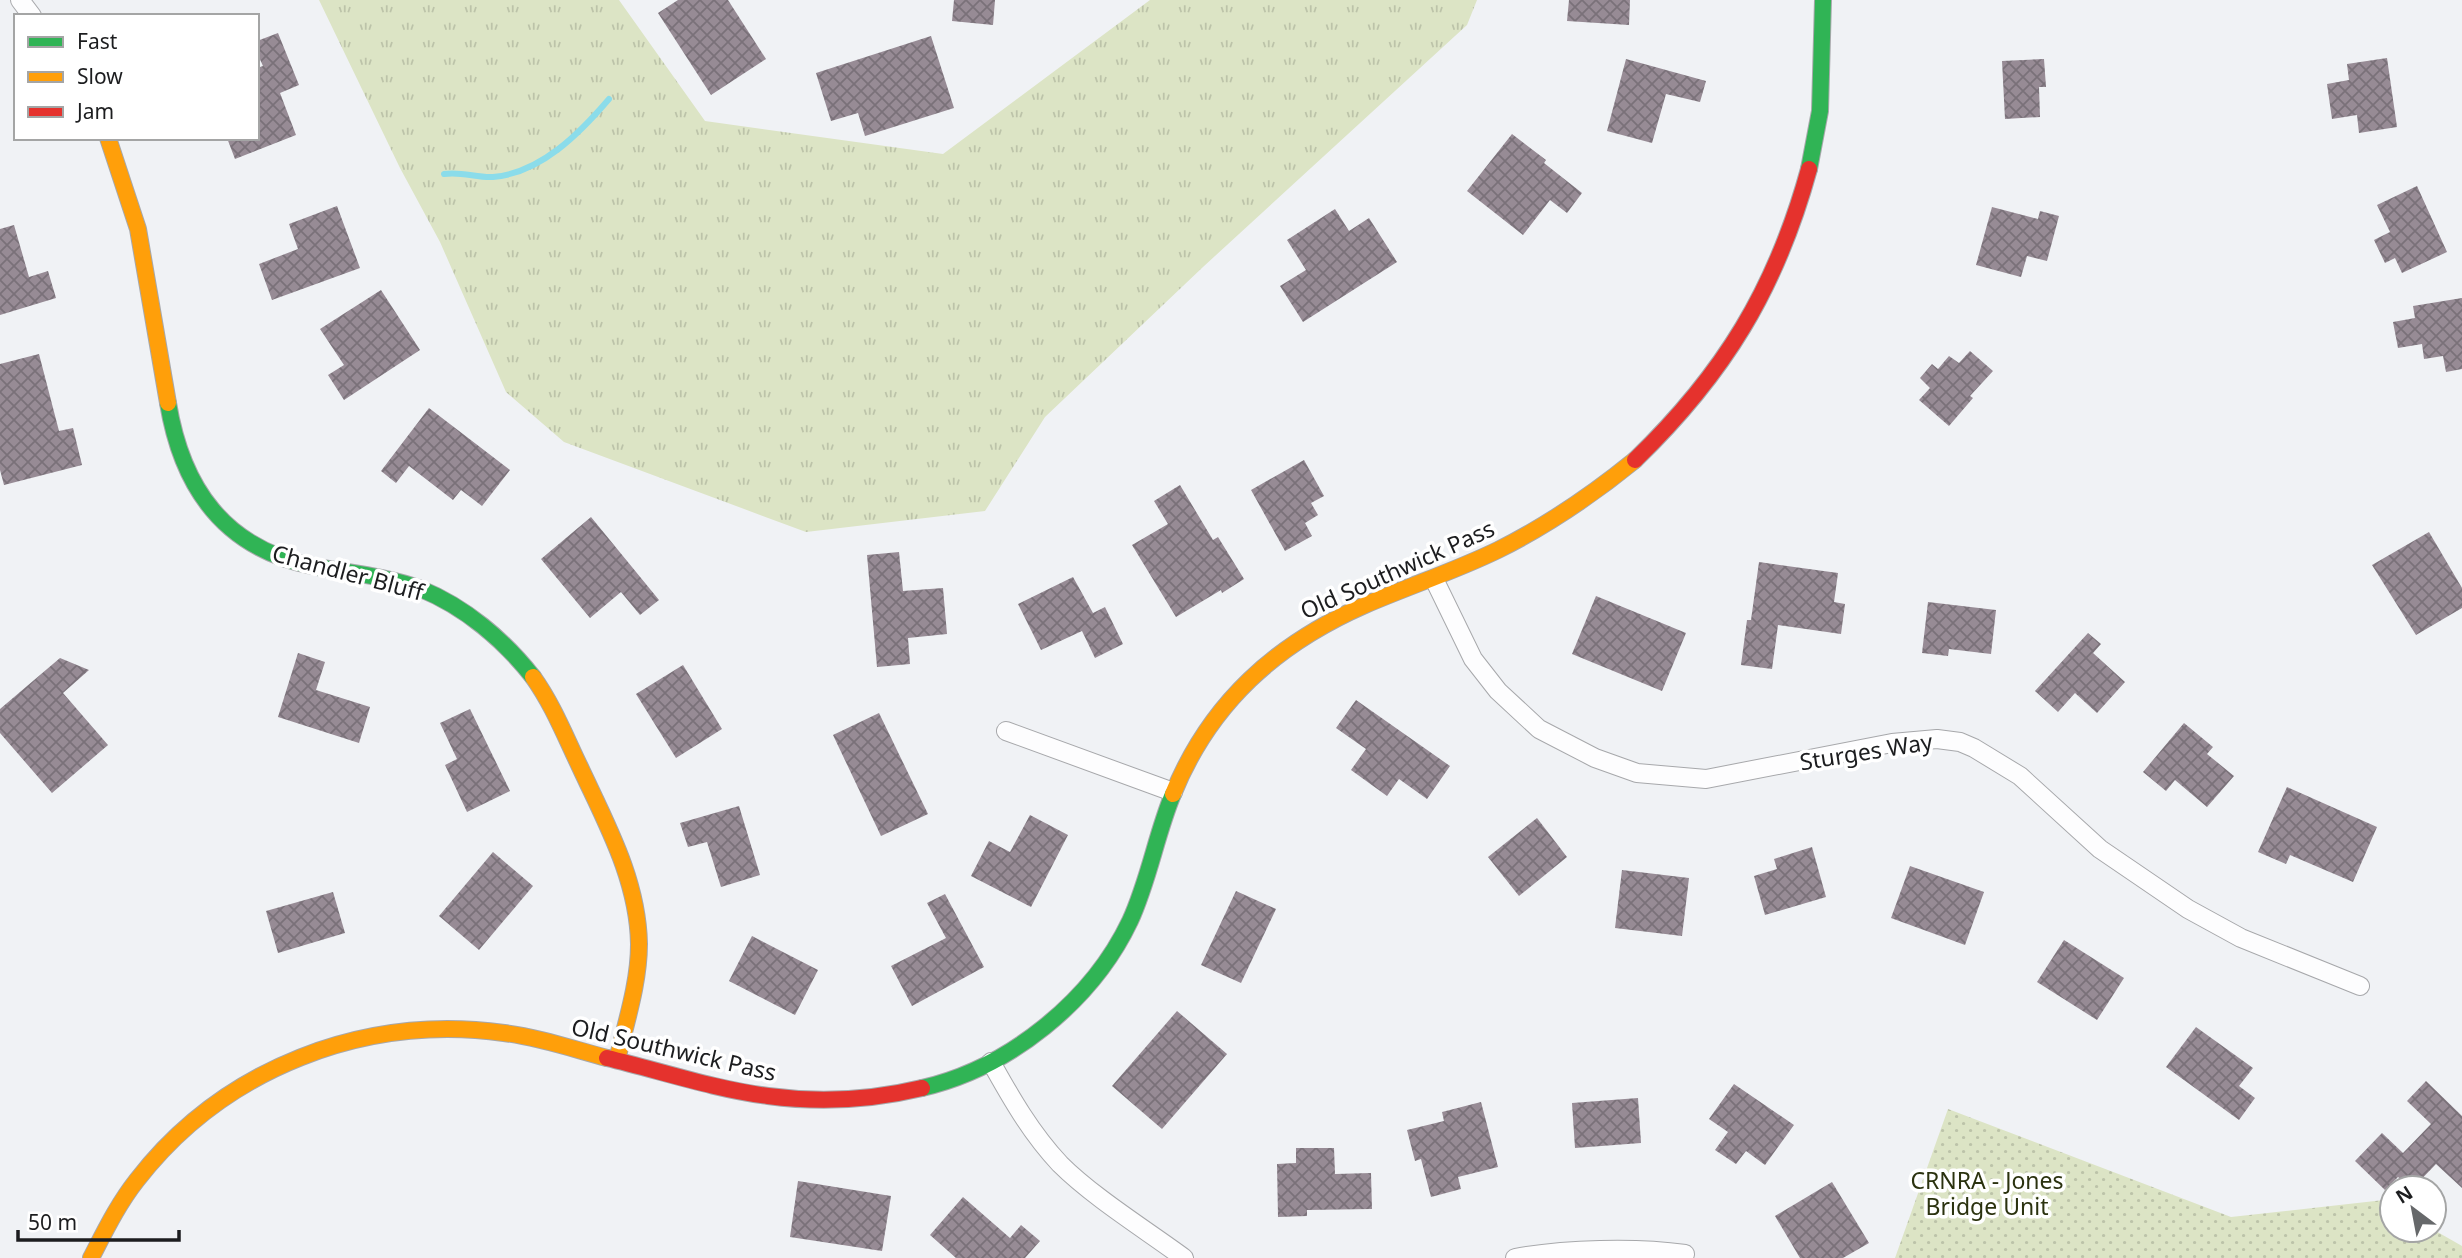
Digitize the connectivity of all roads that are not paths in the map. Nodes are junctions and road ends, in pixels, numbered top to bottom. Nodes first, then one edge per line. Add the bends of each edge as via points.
1 (20, 0) edge
2 (1823, 0) edge
3 (31, 14) edge
4 (109, 140) edge
5 (1434, 579) junction
6 (1006, 731) dead end
7 (1173, 792) junction
8 (2360, 986) dead end
9 (617, 1060) junction
10 (990, 1062) junction
11 (1685, 1254) dead end
12 (91, 1258) edge
13 (1184, 1258) edge
14 (1515, 1258) edge

1 - 3 street
2 - 5 street, Old Southwick Pass via 1818,127 1800,203 1772,277 1715,374 1647,451 1601,488 1531,533
4 - 9 street, Chandler Bluff via 138,229 173,434 183,467 211,510 250,543 292,561 384,578 435,595 466,613 491,631 534,677 556,715 618,848 634,897 638,969
5 - 7 street, Old Southwick Pass via 1341,615 1272,657 1214,719
5 - 8 street, Sturges Way via 1473,659 1497,691 1539,729 1595,758 1637,773 1706,779 1892,743 1937,738 1960,743 2020,776 2100,849 2188,909 2241,938
6 - 7 street
7 - 10 street, Old Southwick Pass via 1129,922 1104,962 1072,1001 1034,1035
9 - 10 street, Old Southwick Pass via 746,1093 821,1101 912,1090
9 - 12 street, Old Southwick Pass via 507,1033 467,1029 375,1034 330,1045 286,1062 207,1109 138,1178
10 - 13 street via 1022,1118 1060,1164
11 - 14 street via 1545,1253

